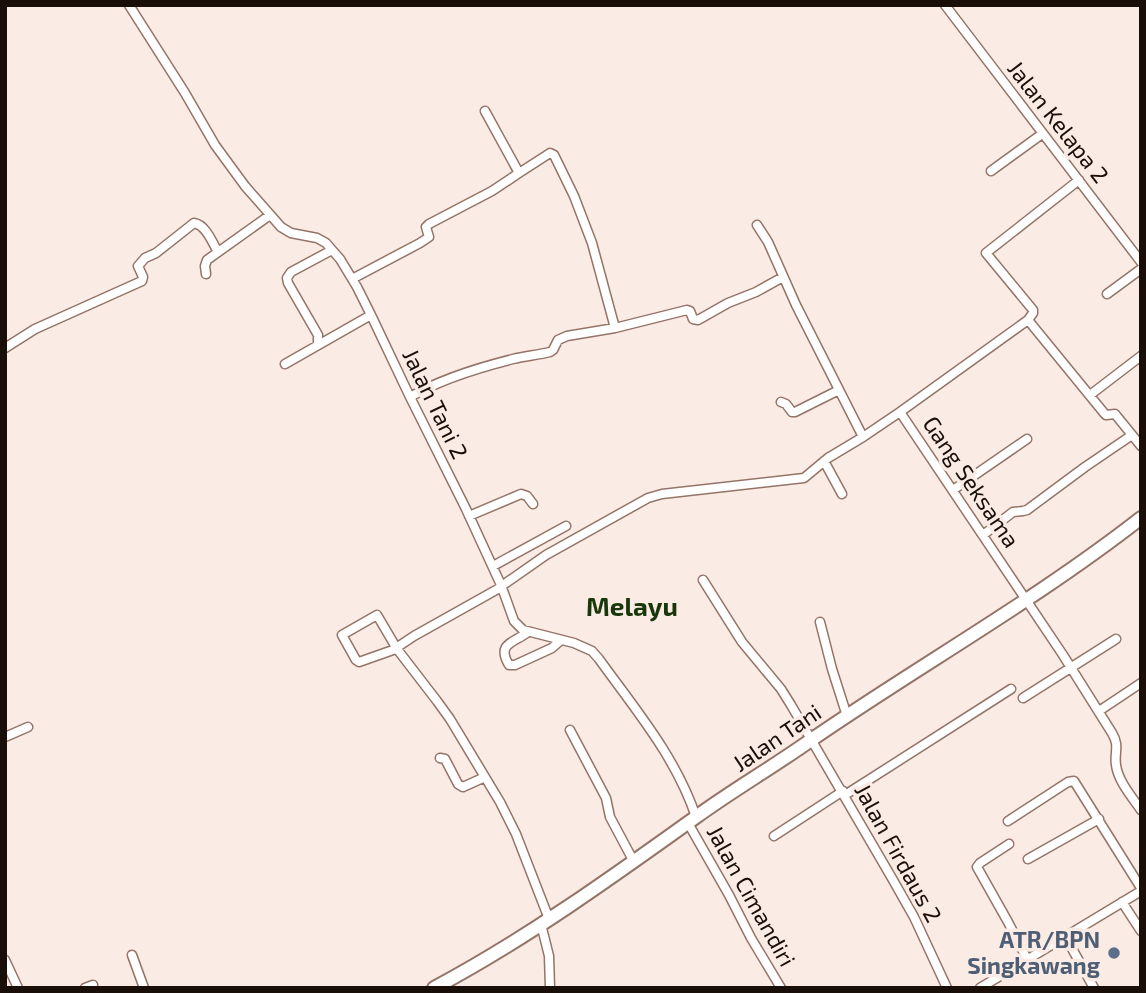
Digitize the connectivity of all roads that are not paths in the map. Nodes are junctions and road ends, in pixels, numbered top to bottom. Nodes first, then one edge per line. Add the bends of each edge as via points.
1 (129, 5) edge
2 (945, 5) edge
3 (485, 111) dead end
4 (1042, 134) junction
5 (991, 171) dead end
6 (519, 173) junction
7 (1079, 180) junction
8 (270, 215) junction
9 (757, 225) dead end
10 (1141, 243) edge
11 (332, 250) junction
12 (1132, 250) junction
13 (218, 252) junction
14 (1141, 262) edge
15 (1141, 269) edge
16 (206, 274) dead end
17 (783, 277) junction
18 (352, 279) junction
19 (1107, 295) dead end
20 (372, 315) junction
21 (1028, 320) junction
22 (615, 328) junction
23 (318, 344) junction
24 (5, 348) edge
25 (1141, 356) edge
26 (285, 363) dead end
27 (839, 390) junction
28 (1090, 395) junction
29 (410, 397) junction
30 (781, 402) dead end
31 (900, 412) junction
32 (1132, 435) junction
33 (863, 437) junction
34 (1027, 439) dead end
35 (1141, 446) edge
36 (824, 461) junction
37 (953, 490) junction
38 (842, 494) dead end
39 (533, 504) dead end
40 (469, 516) junction
41 (1141, 518) edge
42 (566, 526) dead end
43 (983, 535) junction
44 (493, 566) junction
45 (703, 580) dead end
46 (501, 585) junction
47 (1027, 600) junction
48 (820, 622) dead end
49 (528, 632) junction
50 (1116, 639) dead end
51 (561, 640) junction
52 (397, 649) junction
53 (1072, 668) junction
54 (1141, 683) edge
55 (1011, 690) dead end
56 (1023, 698) dead end
57 (1099, 711) junction
58 (847, 716) junction
59 (28, 727) dead end
60 (570, 730) dead end
61 (5, 737) edge
62 (811, 740) junction
63 (440, 758) dead end
64 (485, 777) junction
65 (844, 793) junction
66 (1141, 810) edge
67 (1099, 819) junction
68 (692, 820) junction
69 (1007, 821) dead end
70 (774, 836) dead end
71 (1009, 844) dead end
72 (1028, 859) dead end
73 (634, 862) junction
74 (1141, 889) edge
75 (1122, 902) junction
76 (545, 922) junction
77 (1141, 931) edge
78 (1065, 936) junction
79 (132, 955) dead end
80 (1027, 959) junction
81 (5, 960) edge
82 (18, 988) edge
83 (144, 988) edge
84 (434, 988) edge
85 (550, 988) edge
86 (781, 988) edge
87 (947, 988) edge
88 (980, 988) edge
89 (1094, 988) edge

1 - 8 street, Jalan Tani 2 via 215,145
2 - 4 street, Jalan Kelapa 2
3 - 6 street
4 - 5 street
4 - 7 street, Jalan Kelapa 2
6 - 18 street via 429,224 429,237 420,243
6 - 22 street via 550,153 554,155 592,243
7 - 12 street, Jalan Kelapa 2
7 - 21 street via 985,253 1033,310
8 - 11 street, Jalan Tani 2 via 291,233 317,238
8 - 13 street
9 - 17 street
10 - 12 street
11 - 18 street, Jalan Tani 2
11 - 23 street via 287,278 318,335
12 - 14 street, Jalan Kelapa 2
13 - 16 street via 207,260
13 - 24 street via 203,227 194,223 142,261 138,266 143,279 139,282 35,328
15 - 19 street
17 - 22 street via 698,320 687,310
17 - 27 street
18 - 20 street, Jalan Tani 2
20 - 23 street
20 - 29 street, Jalan Tani 2
21 - 28 street
21 - 31 street, Gang Seksama
22 - 29 street via 561,338 550,352 460,375
23 - 26 street
25 - 28 street
27 - 30 street via 793,412
27 - 33 street
28 - 32 street
29 - 40 street, Jalan Tani 2
31 - 33 street
31 - 37 street, Gang Seksama
32 - 35 street
32 - 43 street
33 - 36 street
34 - 37 street
36 - 38 street
36 - 46 street via 804,478 648,498
37 - 43 street, Gang Seksama
39 - 40 street via 521,494
40 - 44 street, Jalan Tani 2
41 - 47 highway, Jalan Tani
42 - 44 street
43 - 47 street, Gang Seksama
44 - 46 street, Jalan Tani 2
45 - 62 street, Jalan Firdaus 2 via 743,642 782,689
46 - 49 street, Jalan Tani 2 via 514,621
46 - 52 street
47 - 53 street, Gang Seksama
47 - 58 highway, Jalan Tani
48 - 58 street
49 - 51 street
49 - 51 street via 505,647 509,665
50 - 53 street
51 - 68 street via 592,652 646,722 683,783
52 - 52 street via 359,662 342,635 377,615
52 - 64 street via 438,701
53 - 56 street
53 - 57 street, Gang Seksama
54 - 57 street
55 - 65 street
57 - 66 street, Gang Seksama via 1117,741 1119,776
58 - 62 highway, Jalan Tani
59 - 61 street
60 - 73 street
62 - 65 street, Jalan Firdaus 2
62 - 68 highway, Jalan Tani
63 - 64 street via 463,787
64 - 76 street via 516,834
65 - 70 street
65 - 87 street, Jalan Firdaus 2 via 914,917
67 - 69 street via 1071,781
67 - 72 street
67 - 74 street
68 - 73 highway, Jalan Tani
68 - 86 street, Jalan Cimandiri
71 - 80 street via 977,867
73 - 76 highway, Jalan Tani
74 - 75 street
75 - 77 street
75 - 78 street
76 - 84 highway, Jalan Tani
76 - 85 street
78 - 80 street
78 - 89 street
79 - 83 street
80 - 88 street
81 - 82 street

